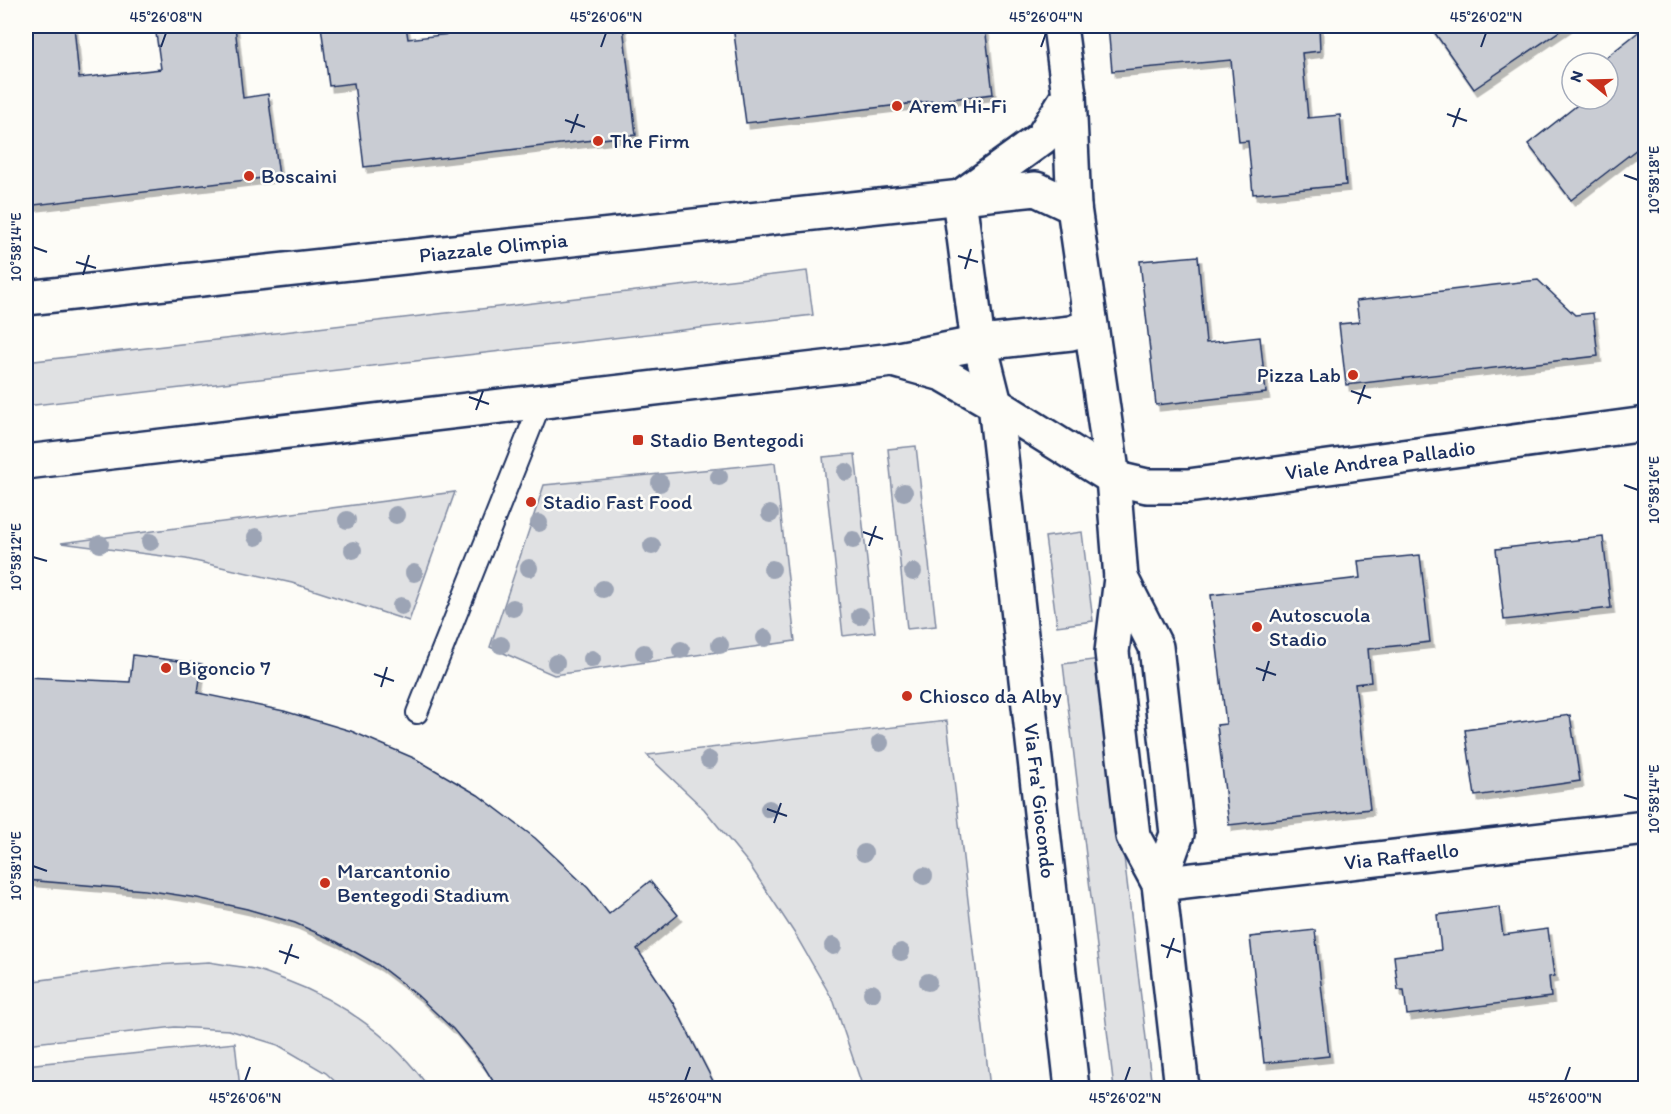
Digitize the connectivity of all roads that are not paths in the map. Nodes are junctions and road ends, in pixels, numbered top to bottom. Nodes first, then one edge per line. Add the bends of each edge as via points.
1 (1060, 26) edge
2 (1069, 95) junction
3 (959, 198) junction
4 (1074, 207) junction
5 (26, 298) edge
6 (1090, 326) junction
7 (981, 343) junction
8 (892, 360) junction
9 (541, 402) junction
10 (995, 404) junction
11 (1646, 424) edge
12 (26, 462) edge
13 (1113, 478) junction
14 (1121, 578) junction
15 (417, 713) dead end
16 (1646, 828) edge
17 (1159, 884) junction
18 (1072, 1089) edge
19 (1182, 1089) edge

1 - 2 street
2 - 3 street, Piazzale Olimpia via 1042,138
2 - 4 street
3 - 4 street, Piazzale Olimpia via 1036,189
3 - 5 street, Piazzale Olimpia
3 - 7 street
4 - 6 street
6 - 7 street via 1071,333
6 - 13 street
7 - 8 street
7 - 10 street
8 - 9 street
8 - 10 street via 943,374
9 - 12 street
9 - 15 lane
10 - 13 street
10 - 18 street, Via Fra' Giocondo
11 - 13 street, Viale Andrea Palladio via 1188,486 1147,486
13 - 14 street
14 - 17 street via 1112,652 1133,836
14 - 17 street via 1156,647 1177,834
16 - 17 street, Via Raffaello
17 - 19 street

